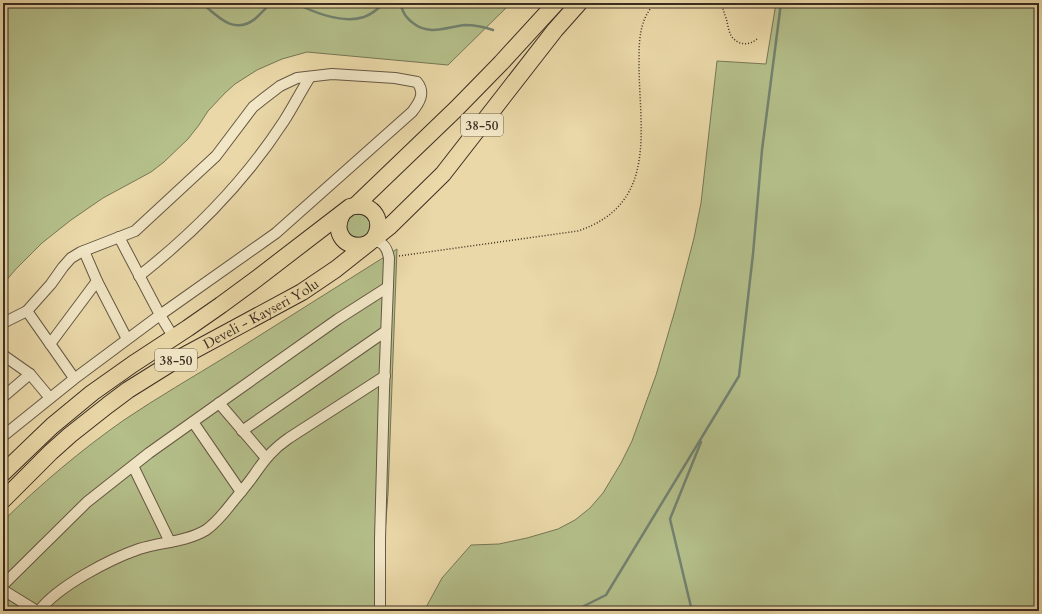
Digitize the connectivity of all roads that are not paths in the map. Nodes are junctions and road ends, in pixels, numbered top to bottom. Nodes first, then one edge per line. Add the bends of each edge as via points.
1 (556, 3) edge
2 (579, 3) edge
3 (310, 76) junction
4 (348, 210) junction
5 (119, 237) junction
6 (371, 241) junction
7 (84, 251) junction
8 (139, 276) junction
9 (97, 281) junction
10 (388, 287) junction
11 (27, 311) junction
12 (160, 315) junction
13 (3, 324) edge
14 (386, 331) junction
15 (174, 338) junction
16 (127, 339) junction
17 (50, 344) junction
18 (3, 355) edge
19 (30, 374) junction
20 (384, 376) junction
21 (74, 378) junction
22 (3, 397) edge
23 (50, 398) junction
24 (219, 403) junction
25 (193, 422) junction
26 (242, 431) junction
27 (3, 436) edge
28 (266, 458) junction
29 (133, 466) junction
30 (3, 473) edge
31 (241, 492) junction
32 (3, 500) edge
33 (170, 542) junction
34 (3, 584) edge
35 (3, 590) edge
36 (38, 611) edge
37 (380, 611) edge

1 - 4 highway, Develi - Kayseri Yolu / 38-50 via 456,109
2 - 6 highway, Develi - Kayseri Yolu / 38-50 via 443,174 389,227
3 - 5 street via 297,78 280,86 262,99 216,156 135,231
3 - 8 street via 285,120 237,184 185,237
3 - 12 street via 332,74 395,78 417,82 422,95 412,112 276,233
4 - 6 highway via 365,207 377,217 379,228
4 - 6 highway via 338,224 343,239 357,246
4 - 15 highway, Develi - Kayseri Yolu / 38-50
5 - 7 street
5 - 8 street
6 - 10 street via 379,241 388,253
6 - 32 highway, Develi - Kayseri Yolu / 38-50 via 302,292 176,360 128,390 70,435
7 - 9 street
7 - 11 street via 67,262
8 - 12 street
9 - 16 street
9 - 17 street
10 - 14 street
10 - 24 street
11 - 13 street
11 - 17 street
12 - 15 street
12 - 16 street
14 - 20 street
14 - 26 street
15 - 30 highway, Develi - Kayseri Yolu / 38-50 via 92,393 52,426
16 - 21 street
17 - 21 street
18 - 19 street
19 - 22 street
19 - 23 street
20 - 28 street via 282,443
20 - 37 street
21 - 23 street
23 - 27 street
24 - 25 street
24 - 26 street
25 - 29 street
25 - 31 street
26 - 28 street
28 - 31 street
29 - 33 street
29 - 34 street via 87,502
31 - 33 street via 222,516 207,529 191,537
33 - 36 street via 139,549 106,564 62,589
35 - 36 street

